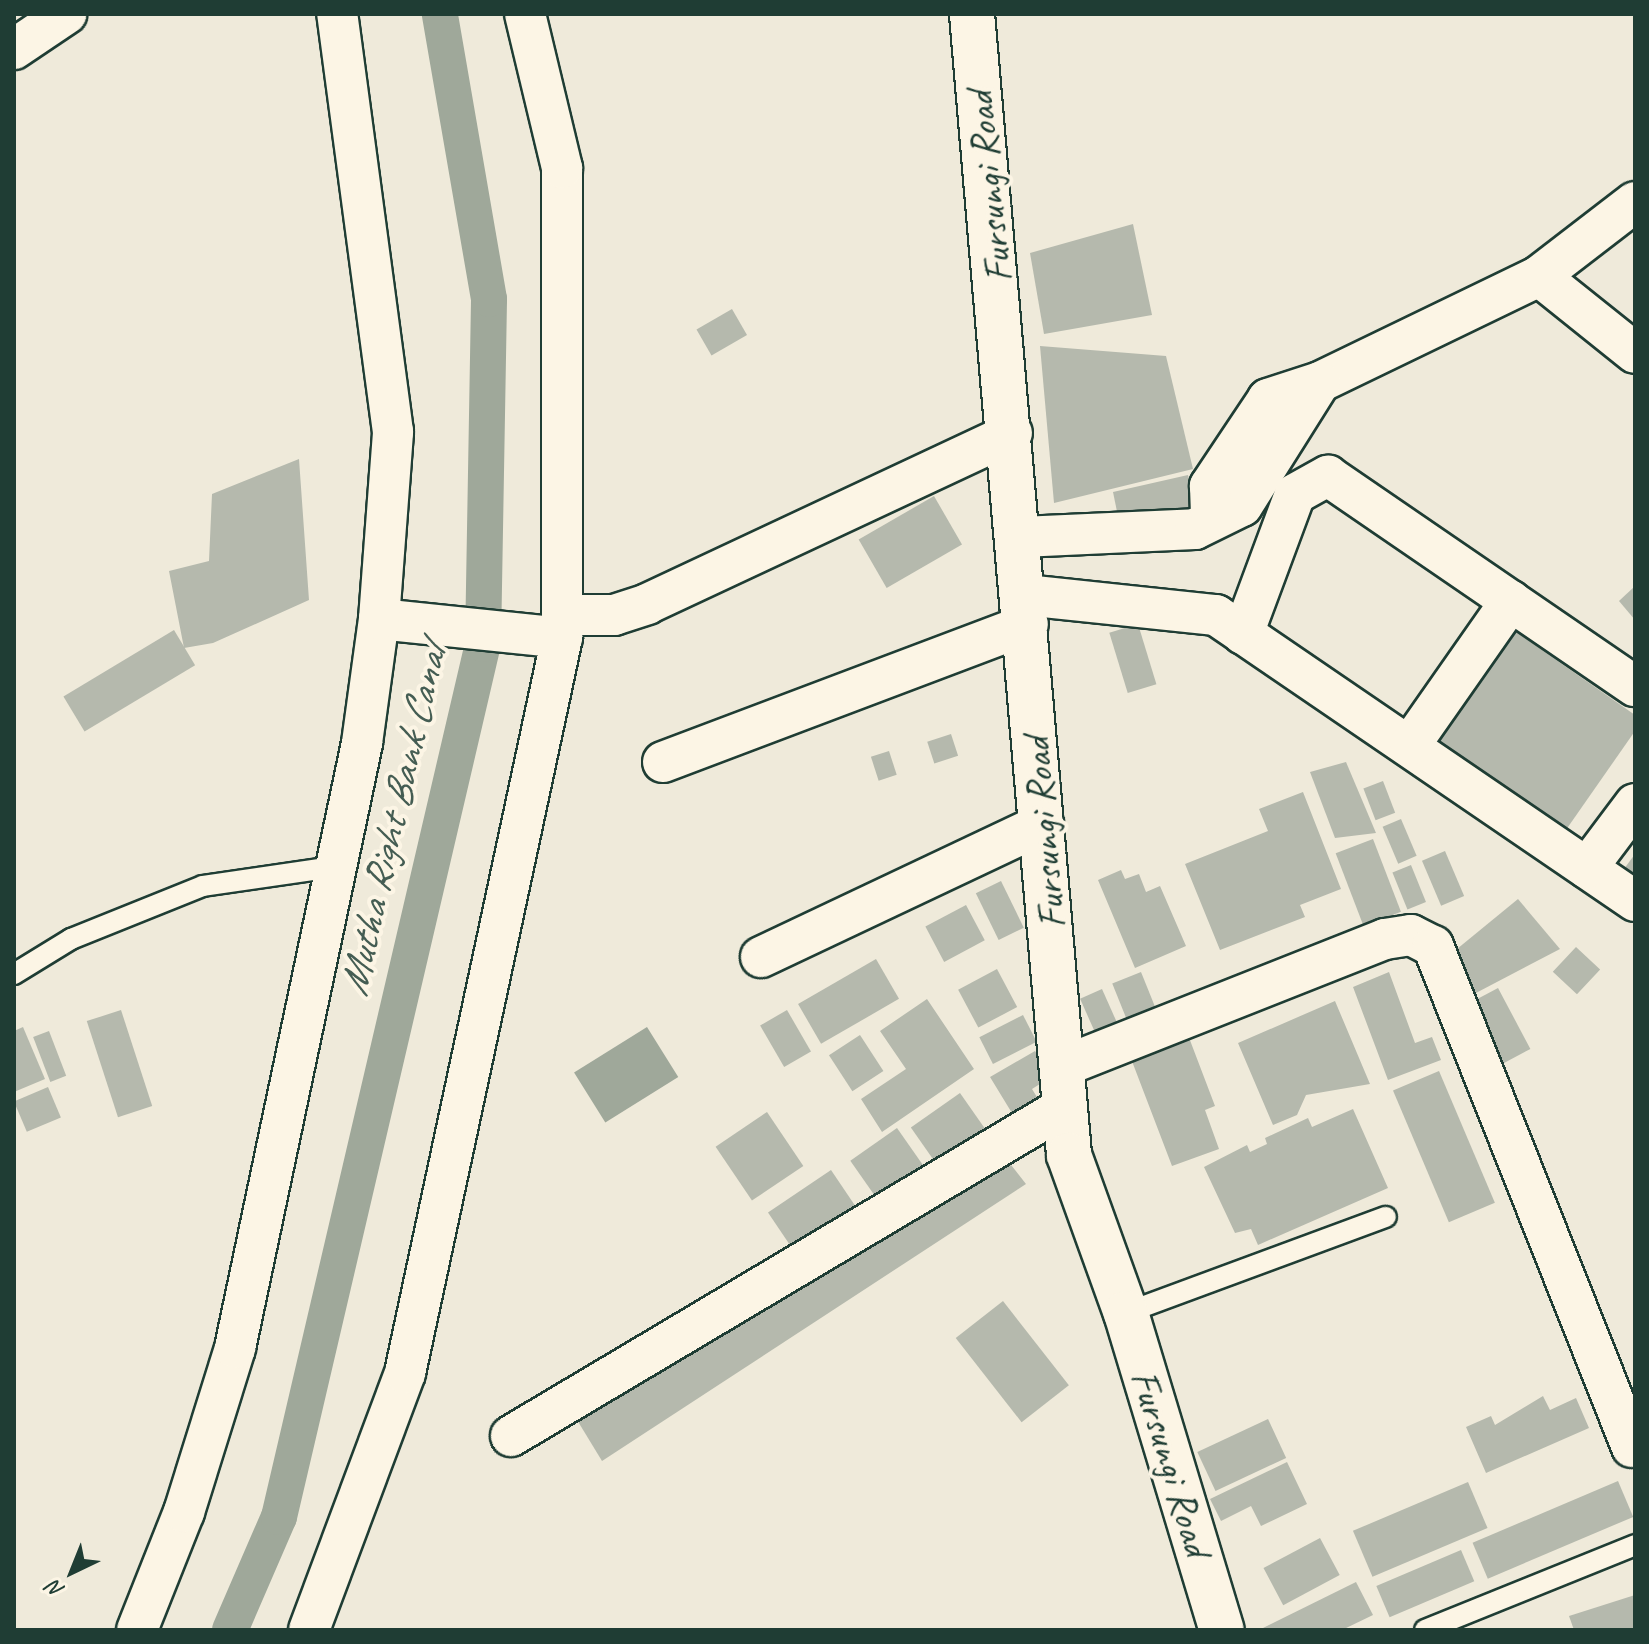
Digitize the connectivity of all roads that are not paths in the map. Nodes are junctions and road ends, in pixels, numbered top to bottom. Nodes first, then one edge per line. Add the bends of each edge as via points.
1 (66, 14) edge
2 (525, 14) edge
3 (972, 14) edge
4 (332, 22) edge
5 (14, 49) edge
6 (1635, 202) edge
7 (1539, 276) junction
8 (1635, 353) edge
9 (1012, 433) junction
10 (1021, 537) junction
11 (1511, 601) junction
12 (1026, 610) junction
13 (389, 620) junction
14 (554, 630) junction
15 (1243, 634) junction
16 (1635, 686) edge
17 (1410, 745) junction
18 (663, 762) dead end
19 (1635, 804) edge
20 (1043, 824) junction
21 (334, 867) junction
22 (1587, 868) junction
23 (1635, 901) edge
24 (761, 957) dead end
25 (14, 974) edge
26 (1065, 1086) junction
27 (1386, 1217) dead end
28 (1126, 1313) junction
29 (511, 1436) dead end
30 (1632, 1447) dead end
31 (1635, 1545) edge
32 (137, 1630) edge
33 (309, 1630) edge
34 (1222, 1630) edge
35 (1428, 1630) edge

1 - 5 street
2 - 14 street via 562,168
3 - 9 street, Fursungi Road
4 - 13 street via 393,432
6 - 7 street
7 - 8 street
7 - 10 street via 1320,382 1268,399 1210,486 1211,517 1195,529
9 - 10 street, Fursungi Road
9 - 14 street via 647,604
10 - 12 street, Fursungi Road
11 - 15 street via 1328,476 1295,494
11 - 16 street
11 - 17 street
12 - 15 street via 1184,609 1216,615
12 - 18 street
12 - 20 street, Fursungi Road
13 - 14 street
13 - 21 street
14 - 33 street via 405,1373
15 - 17 street
17 - 22 street
19 - 22 street
20 - 24 street
20 - 26 street, Fursungi Road
21 - 25 lane via 203,886 151,903
21 - 32 street via 235,1348 184,1512
22 - 23 street
26 - 28 street, Fursungi Road via 1069,1155
26 - 29 street
26 - 30 street via 1385,939 1411,935 1433,946
27 - 28 lane
28 - 34 street, Fursungi Road
31 - 35 lane

